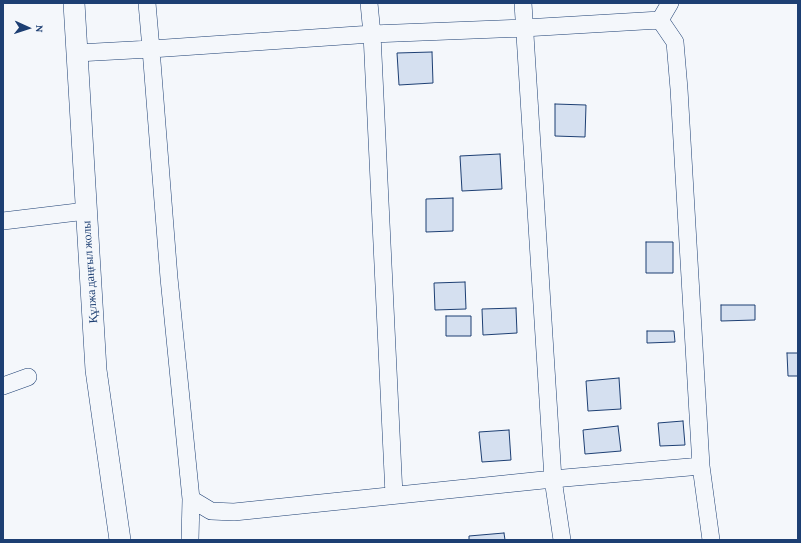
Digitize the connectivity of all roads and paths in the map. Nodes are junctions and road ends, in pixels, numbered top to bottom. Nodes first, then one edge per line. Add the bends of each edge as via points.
1 (74, 3) edge
2 (147, 3) edge
3 (369, 3) edge
4 (523, 3) edge
5 (670, 3) edge
6 (660, 20) junction
7 (524, 28) junction
8 (372, 34) junction
9 (151, 49) junction
10 (77, 53) junction
11 (86, 211) junction
12 (3, 221) edge
13 (28, 377) dead end
14 (3, 386) edge
15 (701, 466) junction
16 (553, 479) junction
17 (394, 495) junction
18 (191, 499) junction
19 (120, 540) edge
20 (190, 540) edge
21 (562, 540) edge
22 (711, 540) edge

1 - 10 main road, Құлжа даңғыл жолы
2 - 9 street
3 - 8 street
4 - 7 street
5 - 6 street
6 - 7 street
6 - 15 street via 675,42
7 - 8 street
7 - 16 street
8 - 9 street
8 - 17 street
9 - 10 street
9 - 18 street via 169,278
10 - 11 main road, Құлжа даңғыл жолы
11 - 12 street
11 - 19 main road, Құлжа даңғыл жолы via 96,370
13 - 14 street
15 - 16 street
15 - 22 street
16 - 17 street
16 - 21 street
17 - 18 street via 234,512 211,511
18 - 20 street

